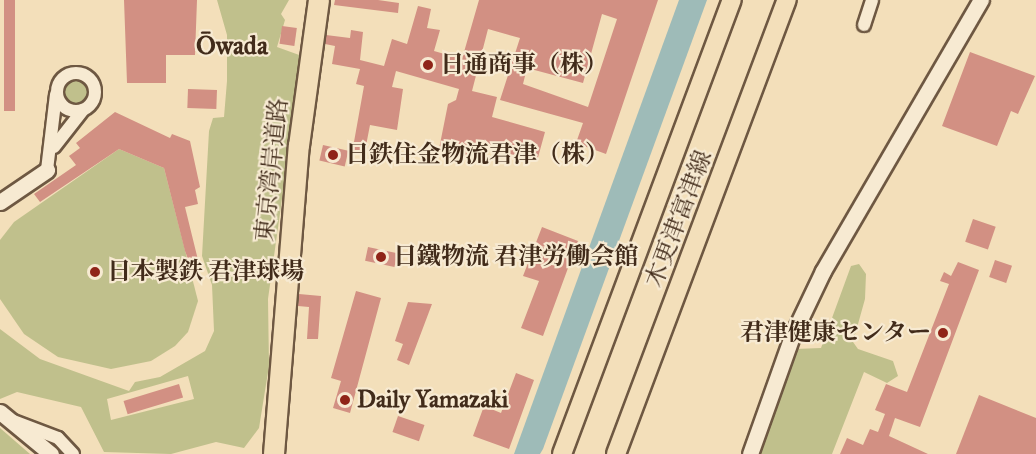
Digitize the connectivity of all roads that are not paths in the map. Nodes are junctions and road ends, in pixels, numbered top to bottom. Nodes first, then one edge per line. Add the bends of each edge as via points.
1 (319, 0) edge
2 (732, 0) edge
3 (787, 0) edge
4 (872, 0) edge
5 (981, 0) edge
6 (864, 25) dead end
7 (57, 91) junction
8 (83, 110) junction
9 (54, 147) junction
10 (47, 170) joint
11 (0, 202) edge
12 (4, 416) edge
13 (51, 454) edge
14 (73, 454) edge
15 (274, 454) edge
16 (562, 454) edge
17 (616, 454) edge
18 (750, 454) edge

1 - 15 highway, 東京湾岸道路 via 296,179
2 - 16 main road, 木更津富津線
3 - 17 main road, 木更津富津線
4 - 6 street
5 - 18 street via 823,271 792,336
7 - 8 street via 65,108
7 - 8 street via 70,73 87,75 95,94
7 - 9 street
8 - 9 street
9 - 10 street
10 - 11 street
12 - 13 street
12 - 14 street via 58,438

